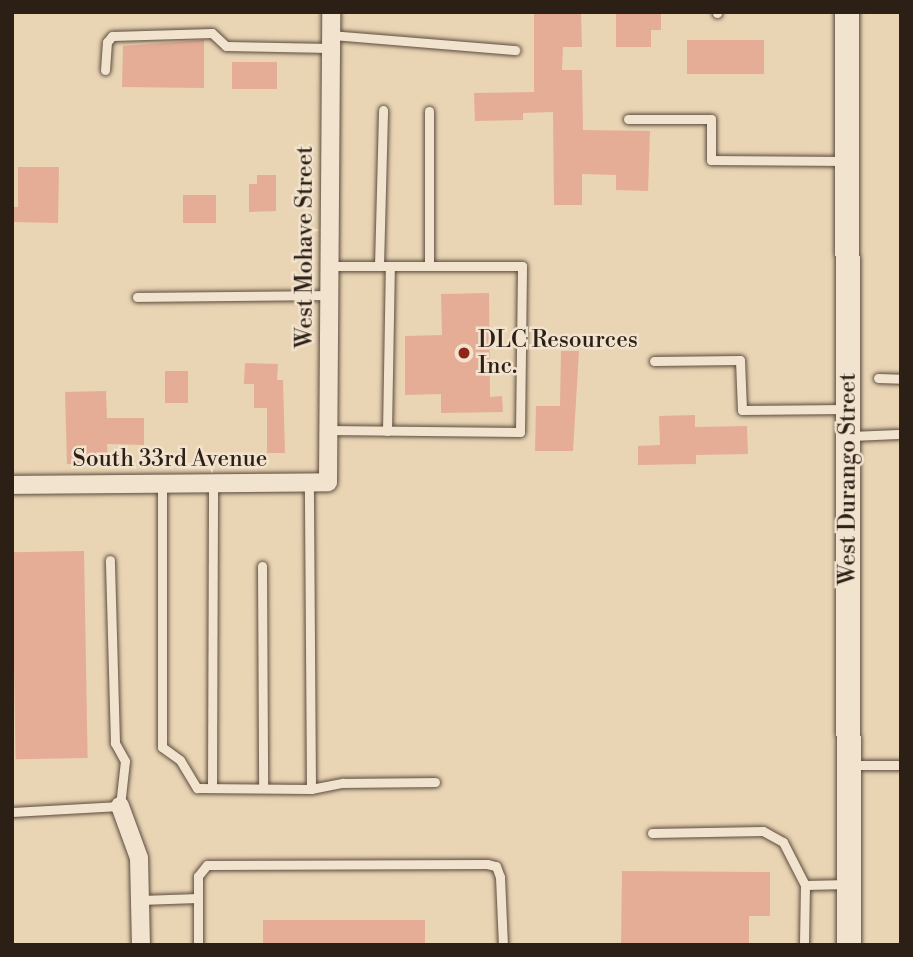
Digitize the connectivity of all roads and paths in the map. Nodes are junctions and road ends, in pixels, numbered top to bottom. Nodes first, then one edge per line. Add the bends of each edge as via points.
1 (331, 12) edge
2 (847, 12) edge
3 (330, 42) junction
4 (515, 50) dead end
5 (105, 70) dead end
6 (383, 110) dead end
7 (429, 111) dead end
8 (628, 119) dead end
9 (847, 161) junction
10 (390, 266) junction
11 (429, 266) junction
12 (329, 267) junction
13 (379, 267) junction
14 (329, 295) junction
15 (136, 297) dead end
16 (654, 361) dead end
17 (878, 378) dead end
18 (901, 379) edge
19 (848, 409) junction
20 (328, 430) junction
21 (387, 431) junction
22 (898, 434) dead end
23 (848, 436) junction
24 (309, 482) junction
25 (328, 482) joint
26 (162, 483) junction
27 (213, 484) junction
28 (12, 485) edge
29 (110, 560) dead end
30 (262, 566) dead end
31 (849, 765) junction
32 (901, 765) edge
33 (435, 782) dead end
34 (212, 788) junction
35 (263, 788) junction
36 (311, 789) junction
37 (120, 806) junction
38 (12, 812) edge
39 (652, 833) dead end
40 (849, 884) junction
41 (805, 885) junction
42 (198, 898) junction
43 (140, 900) junction
44 (141, 945) edge
45 (198, 945) edge
46 (503, 945) edge
47 (804, 945) edge
48 (849, 945) edge

1 - 3 street, West Mohave Street
2 - 9 street, West Durango Street
3 - 4 lane
3 - 5 lane via 226,46 212,33 112,36 107,42
3 - 12 street, West Mohave Street
6 - 13 lane
7 - 11 lane
8 - 9 lane via 711,119 711,160
9 - 19 street, West Durango Street
10 - 11 lane
10 - 13 lane
10 - 21 lane
11 - 21 lane via 522,266 520,432
12 - 13 lane
12 - 14 street, West Mohave Street
14 - 15 lane
14 - 20 street, West Mohave Street
16 - 19 lane via 740,360 742,410
17 - 18 lane
19 - 23 street, West Durango Street
20 - 21 lane
20 - 25 street, West Mohave Street
22 - 23 lane
23 - 31 street, West Durango Street
24 - 25 street, South 33rd Avenue
24 - 27 street, South 33rd Avenue
24 - 36 lane
26 - 27 street, South 33rd Avenue
26 - 28 street, South 33rd Avenue
26 - 34 lane via 162,747 180,760 197,788
27 - 34 lane
29 - 37 lane via 115,743 125,761
30 - 35 lane
31 - 32 lane
31 - 40 street, West Durango Street
33 - 36 lane via 343,783
34 - 35 lane
35 - 36 lane
37 - 38 lane
37 - 43 street via 139,858
39 - 41 lane via 763,831 783,842
40 - 41 lane
40 - 48 street, West Durango Street
41 - 47 lane
42 - 43 lane
42 - 45 lane
42 - 46 lane via 198,872 207,864 493,864 500,877
43 - 44 street

